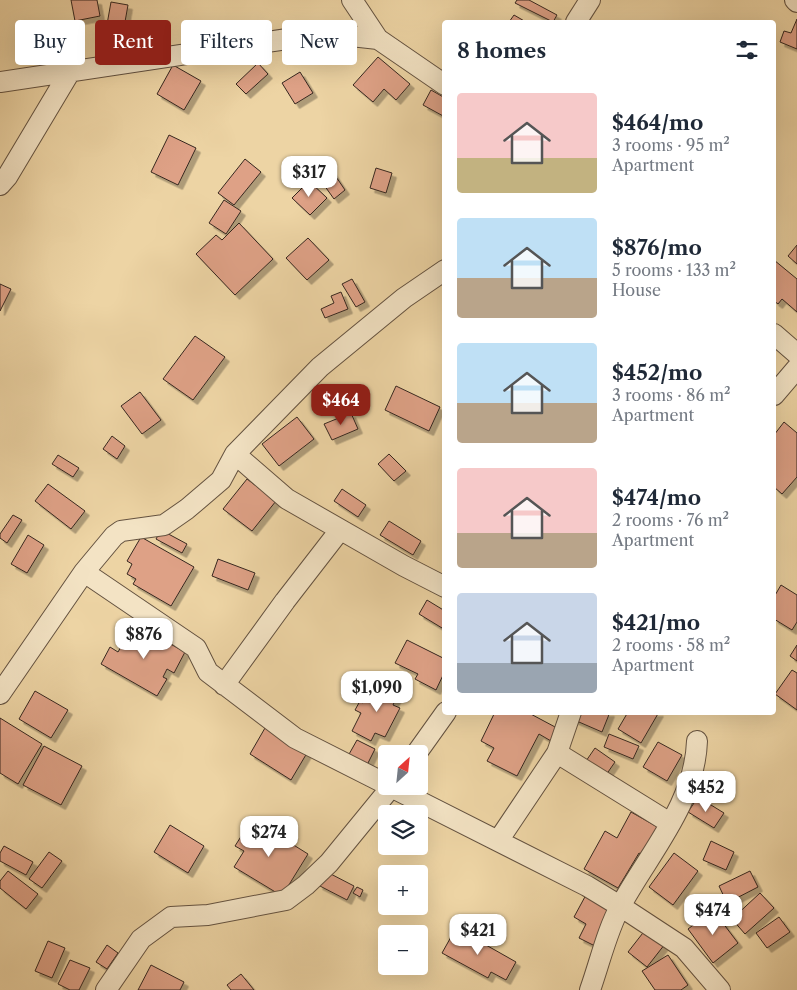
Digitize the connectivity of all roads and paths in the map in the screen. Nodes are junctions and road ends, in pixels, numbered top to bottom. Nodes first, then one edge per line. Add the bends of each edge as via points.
1 (352, 0) edge
2 (590, 0) edge
3 (577, 20) edge
4 (378, 39) junction
5 (71, 70) junction
6 (0, 82) edge
7 (442, 83) edge
8 (0, 185) edge
9 (442, 272) edge
10 (776, 336) edge
11 (797, 354) edge
12 (797, 368) edge
13 (776, 393) edge
14 (234, 454) junction
15 (340, 530) junction
16 (84, 572) junction
17 (442, 585) edge
18 (224, 685) junction
19 (0, 694) edge
20 (444, 715) edge
21 (571, 715) edge
22 (697, 741) dead end
23 (422, 745) edge
24 (557, 753) junction
25 (378, 780) edge
26 (383, 795) edge
27 (408, 795) edge
28 (670, 823) junction
29 (498, 841) junction
30 (620, 906) junction
31 (106, 990) edge
32 (590, 990) edge
33 (720, 990) edge

1 - 4 street
2 - 3 street
4 - 5 street via 342,35 294,38
4 - 7 street
5 - 6 street
5 - 8 street
9 - 14 street via 404,298 320,367
10 - 11 street
12 - 13 street
14 - 15 street via 279,493
14 - 16 street via 221,480 187,509 164,525 121,530
15 - 17 street
15 - 18 street
16 - 18 street via 196,648 208,672
16 - 19 street
18 - 25 street via 295,738
20 - 23 street
21 - 24 street
22 - 28 street via 691,781 685,799
24 - 28 street
24 - 29 street
26 - 31 street via 329,863 286,900 208,915 171,918 141,939
27 - 29 street
28 - 30 street
29 - 30 street
30 - 32 street
30 - 33 street via 684,948

